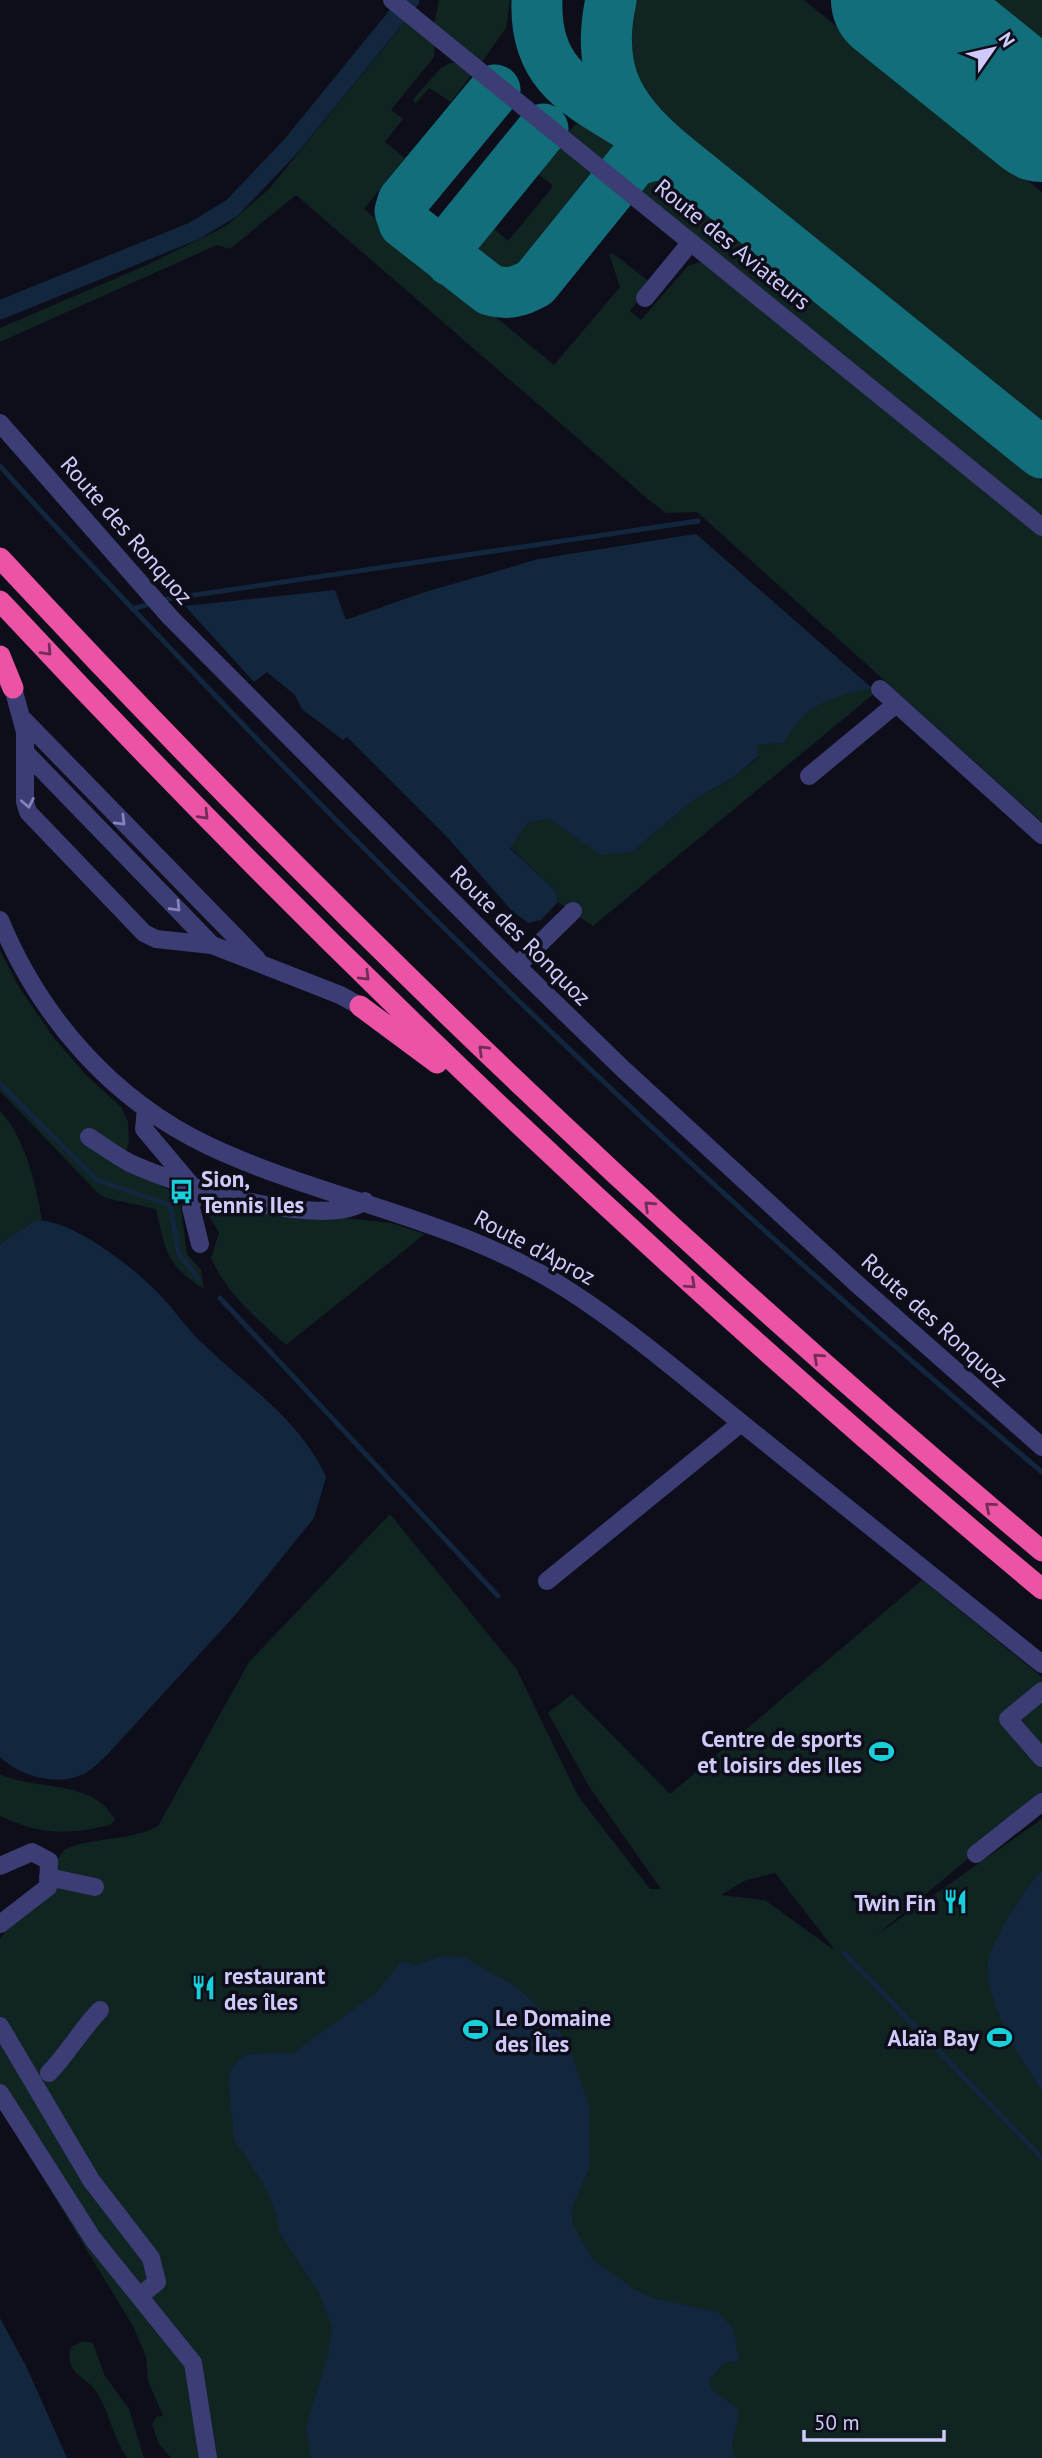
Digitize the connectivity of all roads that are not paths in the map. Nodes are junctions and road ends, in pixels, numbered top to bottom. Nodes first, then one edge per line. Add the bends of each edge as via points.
1 (392, 0) edge
2 (691, 242) junction
3 (645, 298) dead end
4 (0, 423) edge
5 (1042, 527) edge
6 (0, 558) edge
7 (0, 601) edge
8 (0, 656) edge
9 (13, 688) joint
10 (880, 689) dead end
11 (896, 704) junction
12 (23, 719) junction
13 (26, 753) junction
14 (809, 776) dead end
15 (1042, 835) edge
16 (573, 911) dead end
17 (0, 920) edge
18 (212, 945) junction
19 (264, 965) junction
20 (517, 967) junction
21 (360, 1006) joint
22 (146, 1109) junction
23 (89, 1137) dead end
24 (552, 1156) junction
25 (195, 1189) junction
26 (365, 1201) junction
27 (200, 1244) dead end
28 (741, 1423) junction
29 (1042, 1447) edge
30 (1042, 1551) edge
31 (547, 1581) dead end
32 (1042, 1589) edge
33 (1042, 1664) edge
34 (1042, 1691) edge
35 (1042, 1758) edge
36 (1042, 1802) edge
37 (976, 1854) dead end
38 (0, 1866) edge
39 (48, 1877) junction
40 (95, 1887) dead end
41 (0, 1924) edge
42 (100, 2010) dead end
43 (0, 2026) edge
44 (49, 2073) dead end
45 (0, 2093) edge
46 (141, 2295) junction
47 (208, 2458) edge

1 - 2 street, Route des Aviateurs
2 - 3 street
2 - 5 street, Route des Aviateurs
4 - 20 street, Route des Ronquoz via 170,617
30 -> 6 highway via 755,1302 495,1061 214,783
7 -> 24 highway via 274,886
8 - 9 highway
9 - 12 street
10 - 11 street
11 - 14 street
11 - 15 street
12 - 13 street
12 -> 19 street
13 -> 18 street
13 -> 18 street via 25,802 33,821 131,922 156,939
16 - 20 street
17 - 22 street, Route d'Aproz via 16,958 72,1040 101,1072
18 - 19 street
19 - 21 street
20 - 29 street, Route des Ronquoz via 836,1266
21 - 24 highway
22 - 25 street via 144,1129
22 - 26 street, Route d'Aproz via 209,1146
23 - 25 street via 128,1162
24 -> 32 highway via 782,1366
25 - 26 street via 319,1211 343,1211
25 - 27 street via 191,1208
26 - 28 street, Route d'Aproz via 463,1236 553,1281 652,1350
28 - 31 street
28 - 33 street, Route d'Aproz
34 - 35 street via 1008,1718
36 - 37 street
38 - 39 street via 32,1852 49,1861
39 - 40 street
39 - 41 street via 48,1887
42 - 44 street
43 - 46 street via 91,2180 151,2258 157,2282
45 - 46 street via 93,2239
46 - 47 street via 193,2363

